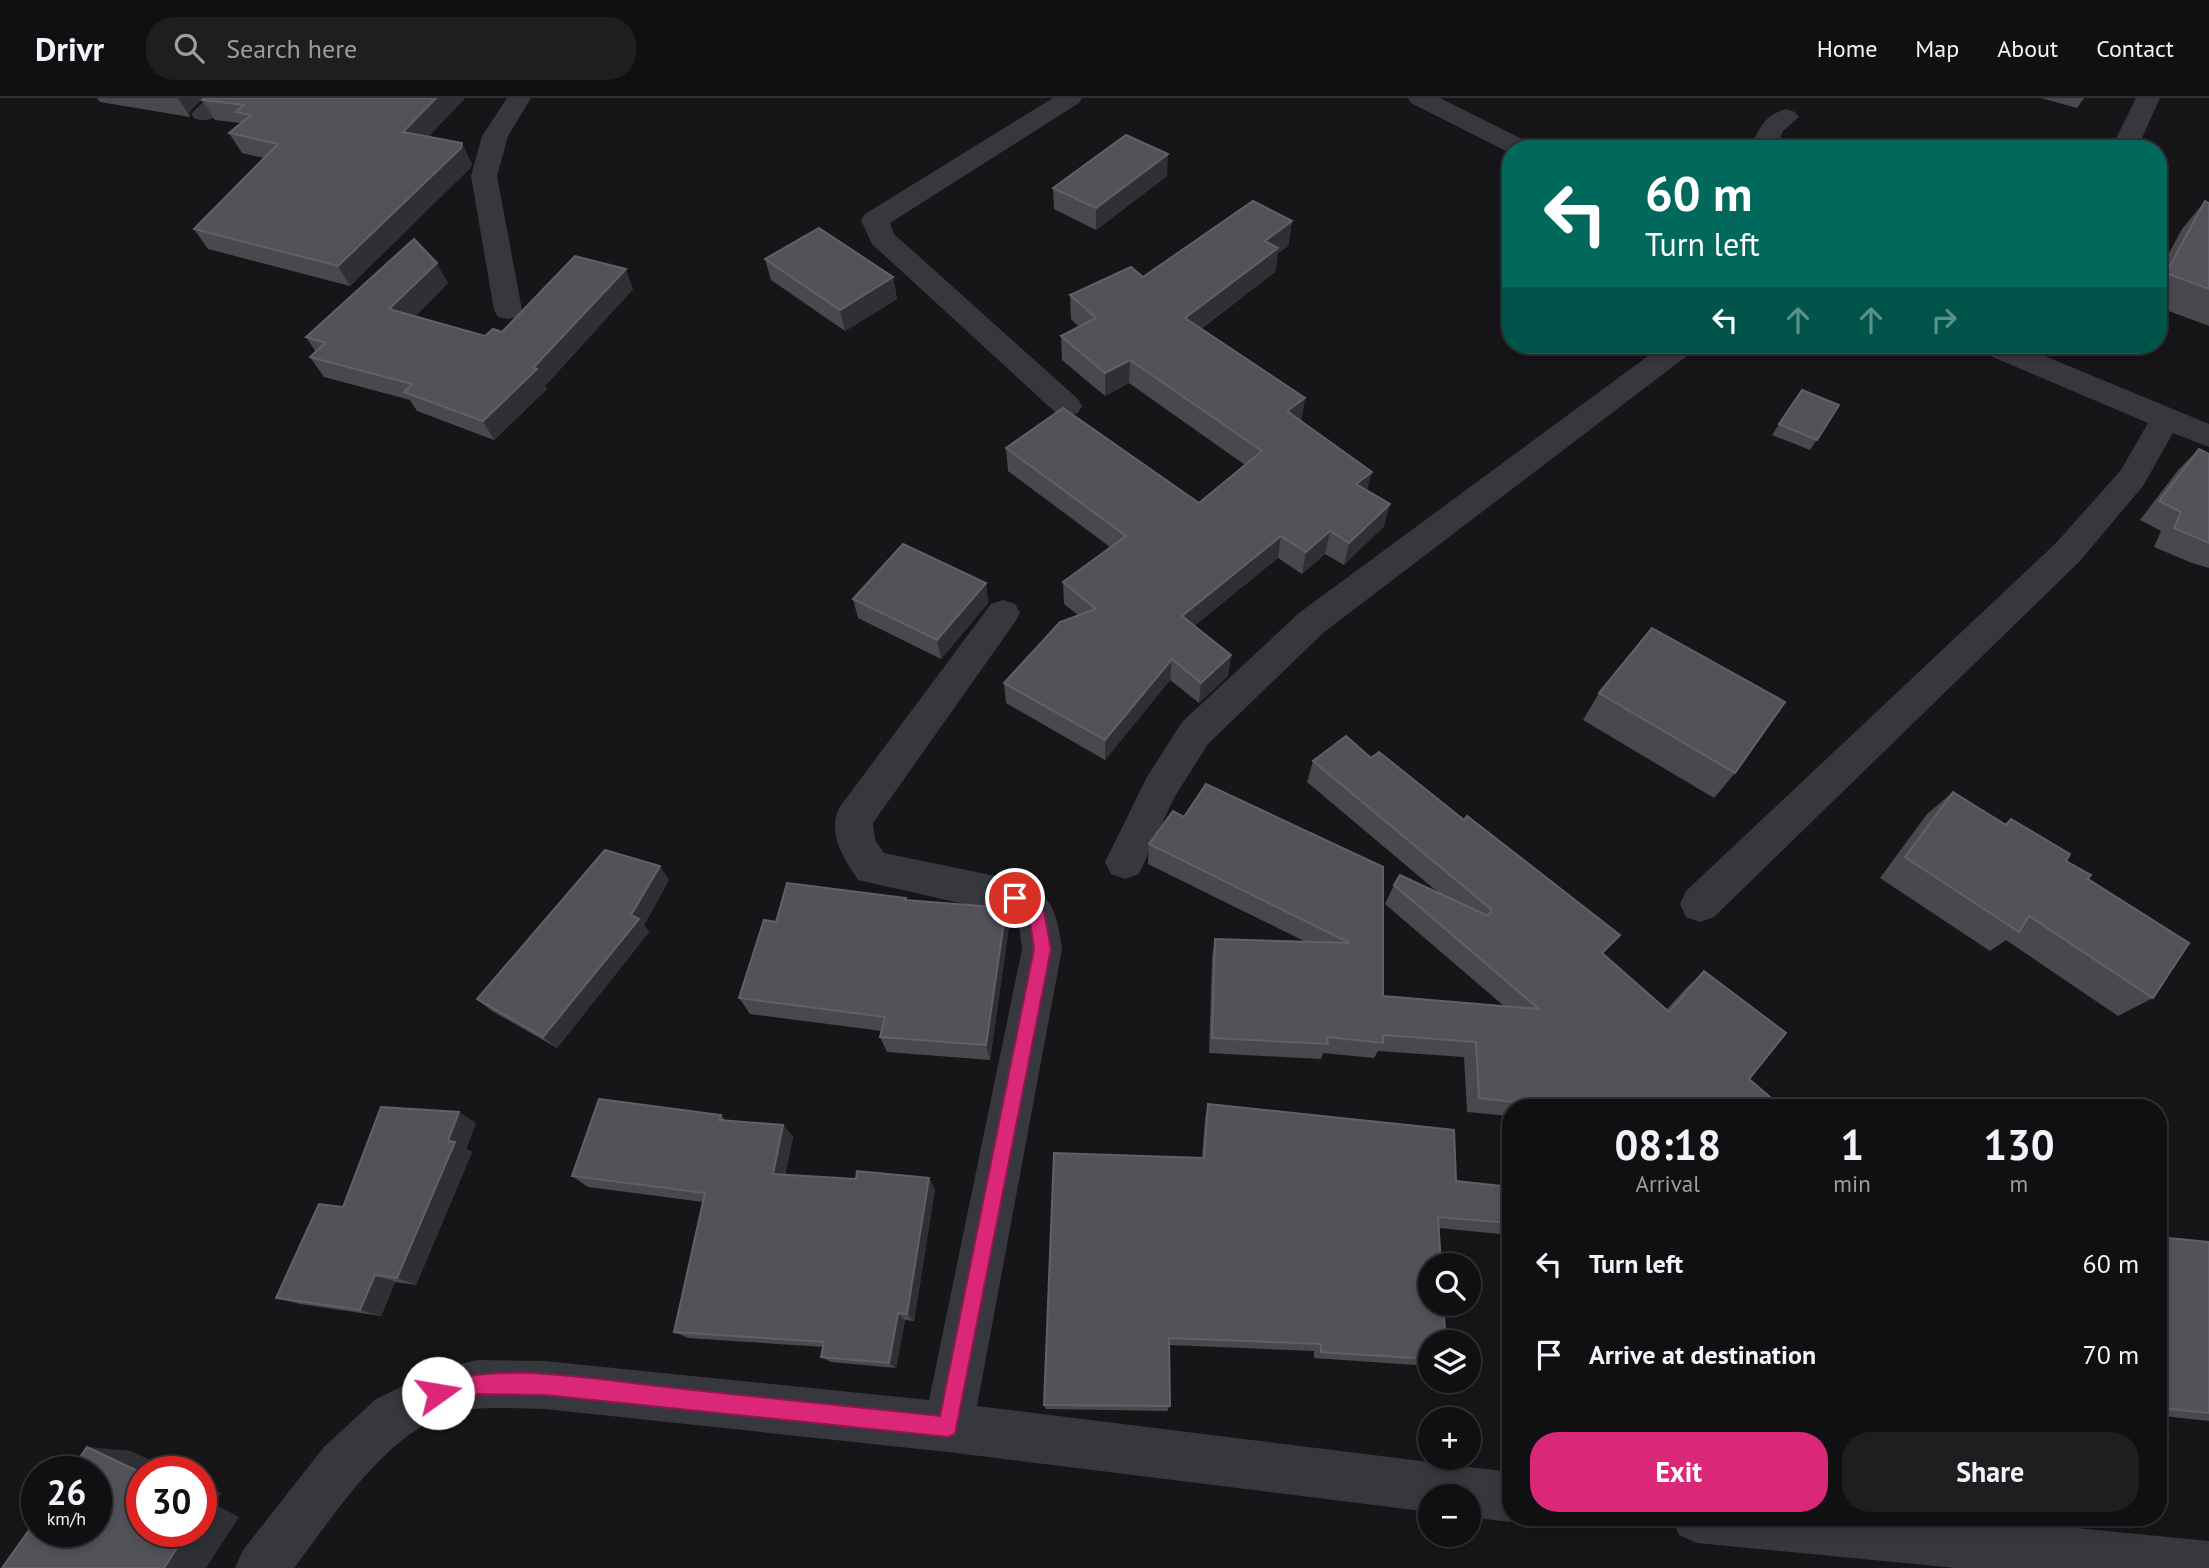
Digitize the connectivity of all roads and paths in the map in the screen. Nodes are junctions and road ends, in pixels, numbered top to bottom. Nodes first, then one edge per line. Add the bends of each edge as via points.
1 (519, 98) edge
2 (1070, 98) edge
3 (1420, 98) edge
4 (2148, 98) edge
5 (1786, 117) dead end
6 (1505, 140) edge
7 (1767, 140) edge
8 (2128, 140) edge
9 (508, 310) dead end
10 (1670, 354) edge
11 (2031, 354) edge
12 (1067, 406) dead end
13 (2166, 418) junction
14 (2209, 436) edge
15 (1003, 613) dead end
16 (1125, 862) dead end
17 (1700, 904) dead end
18 (948, 1427) junction
19 (1502, 1496) edge
20 (1789, 1526) edge
21 (2209, 1567) edge
22 (261, 1568) edge

1 - 9 street via 495,136 484,176
2 - 12 street via 875,220 882,238
3 - 6 street
4 - 8 street
5 - 7 street via 1773,127
10 - 16 street via 1311,623 1195,733 1160,788
11 - 13 street
13 - 14 street
13 - 17 street via 2132,478 2068,552
15 - 18 street via 853,820 856,844 872,868 1015,898 1038,917 1042,949
18 - 19 street
18 - 22 street via 545,1385 478,1384 438,1393 393,1416 342,1465
20 - 21 street

